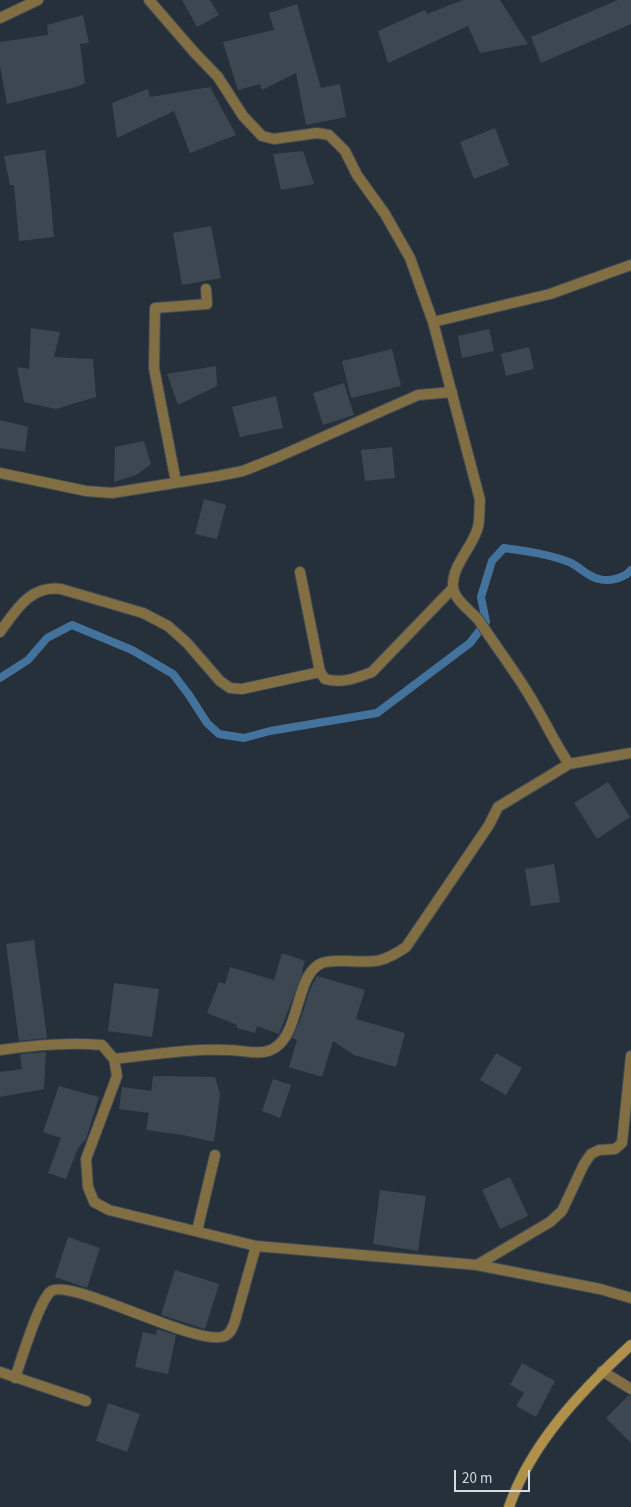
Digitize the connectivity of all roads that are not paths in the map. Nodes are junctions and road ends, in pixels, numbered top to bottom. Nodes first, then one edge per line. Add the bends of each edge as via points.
1 (38, 0) edge
2 (149, 0) edge
3 (0, 18) edge
4 (631, 265) edge
5 (206, 289) dead end
6 (433, 322) junction
7 (452, 392) junction
8 (0, 473) edge
9 (176, 482) junction
10 (300, 572) dead end
11 (452, 588) junction
12 (0, 632) edge
13 (320, 672) junction
14 (631, 753) edge
15 (569, 764) junction
16 (0, 1050) edge
17 (631, 1056) edge
18 (114, 1059) junction
19 (216, 1155) dead end
20 (197, 1231) junction
21 (256, 1246) junction
22 (477, 1265) junction
23 (631, 1298) edge
24 (631, 1345) edge
25 (0, 1372) edge
26 (602, 1372) junction
27 (16, 1378) junction
28 (631, 1389) edge
29 (86, 1401) dead end
30 (509, 1507) edge

1 - 3 street
2 - 6 street via 218,77 243,116 262,136 274,139 317,133 329,135 345,151 410,258
4 - 6 street via 550,294
5 - 9 street via 207,304 155,308 154,368
6 - 7 street
7 - 9 street via 418,395 244,471
7 - 11 street via 480,500 478,527 455,573
8 - 9 street via 86,491 112,493
10 - 13 street
11 - 13 street via 372,672 336,682 325,679
11 - 15 street via 510,666
12 - 13 street via 23,602 50,587 61,588 142,613 168,626 230,688 242,689
14 - 15 street
15 - 18 street via 498,807 406,947 376,962 333,961 322,963 310,972 287,1034 277,1047 265,1052 212,1049
16 - 18 street via 84,1043 102,1045
17 - 22 street via 622,1143 615,1149 592,1154 562,1211 550,1222
18 - 20 street via 117,1076 86,1159 88,1187 94,1202 109,1210
19 - 20 street
20 - 21 street
21 - 22 street
21 - 27 street via 235,1321 225,1336 215,1338 187,1331 103,1301 55,1289 40,1310
22 - 23 street
24 - 26 main road
25 - 27 street
26 - 28 street
26 - 30 main road via 548,1434 526,1466
27 - 29 street

